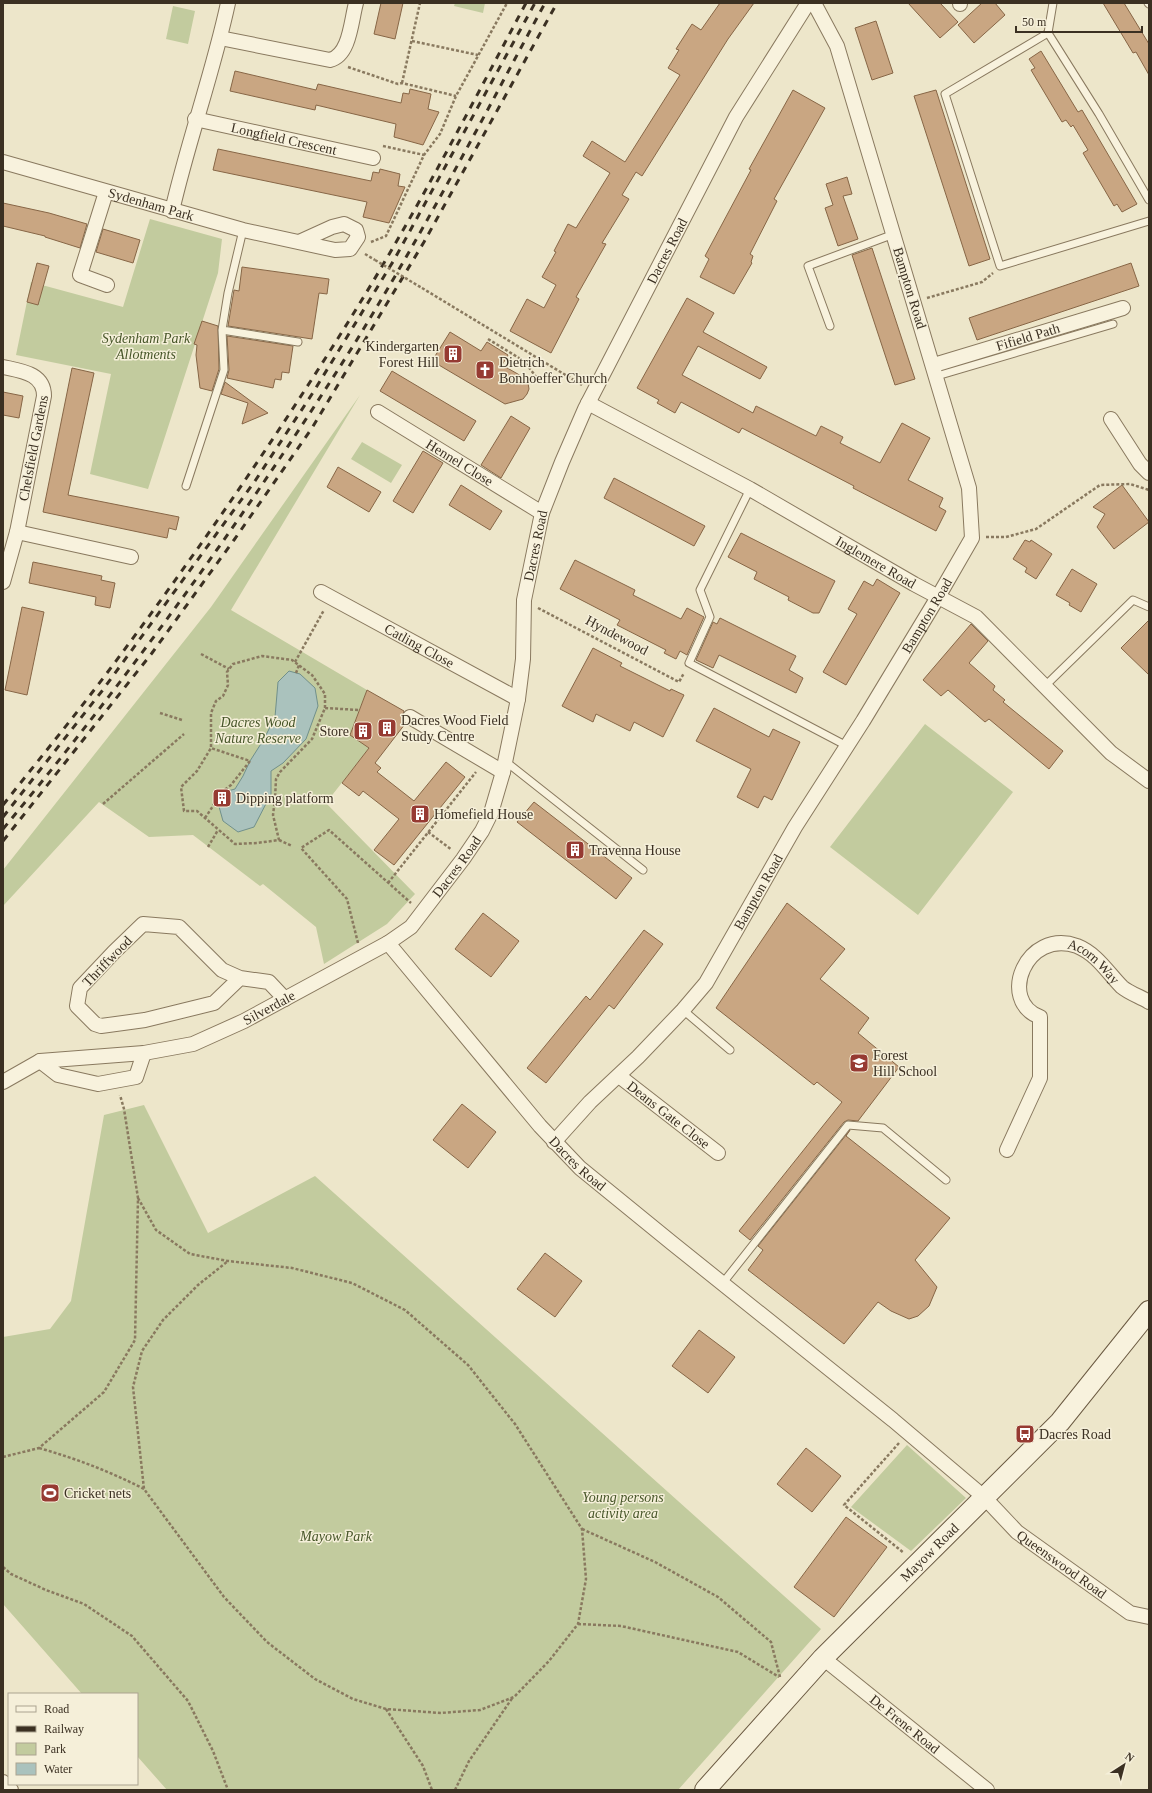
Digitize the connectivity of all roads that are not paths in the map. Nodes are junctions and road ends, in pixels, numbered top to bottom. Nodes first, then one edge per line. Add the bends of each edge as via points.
1 (228, 3) edge
2 (356, 3) edge
3 (808, 3) edge
4 (814, 3) edge
5 (1053, 3) edge
6 (1048, 33) junction
7 (220, 38) junction
8 (195, 119) junction
9 (373, 158) road end
10 (3, 162) edge
11 (106, 192) junction
12 (1149, 200) edge
13 (172, 211) junction
14 (1149, 221) edge
15 (243, 230) junction
16 (894, 234) junction
17 (300, 242) dead end
18 (108, 285) dead end
19 (1123, 308) dead end
20 (1113, 324) dead end
21 (830, 326) dead end
22 (222, 330) junction
23 (298, 342) dead end
24 (3, 367) edge
25 (935, 371) junction
26 (591, 397) junction
27 (378, 412) dead end
28 (1111, 418) dead end
29 (1149, 473) edge
30 (186, 486) dead end
31 (750, 489) junction
32 (542, 513) junction
33 (17, 532) junction
34 (131, 557) dead end
35 (3, 582) edge
36 (326, 595) road end
37 (938, 597) junction
38 (1149, 607) edge
39 (1045, 686) junction
40 (518, 698) junction
41 (410, 717) dead end
42 (847, 746) junction
43 (504, 767) junction
44 (1149, 781) edge
45 (643, 870) dead end
46 (388, 943) junction
47 (240, 978) junction
48 (285, 999) junction
49 (1149, 1002) edge
50 (683, 1010) junction
51 (730, 1050) dead end
52 (144, 1053) junction
53 (40, 1061) junction
54 (619, 1076) junction
55 (3, 1082) edge
56 (554, 1142) junction
57 (1007, 1150) dead end
58 (718, 1153) dead end
59 (946, 1180) dead end
60 (722, 1284) junction
61 (1149, 1310) edge
62 (984, 1497) junction
63 (1149, 1617) edge
64 (823, 1658) junction
65 (3, 1782) edge
66 (11, 1790) edge
67 (706, 1790) edge
68 (987, 1790) edge

1 - 7 street
2 - 7 street via 346,46 336,59 325,60
3 - 26 street, Dacres Road via 736,117
4 - 16 street, Bampton Road via 836,46
5 - 6 lane
6 - 12 lane
6 - 14 lane via 945,94 1000,266
7 - 8 street
8 - 9 street, Longfield Crescent
8 - 13 street
10 - 11 street, Sydenham Park
11 - 13 street, Sydenham Park
11 - 18 street via 80,275
13 - 15 street, Sydenham Park
15 - 17 street, Sydenham Park
15 - 22 lane
16 - 21 lane via 808,266
16 - 25 street, Bampton Road
19 - 25 street, Fifield Path
20 - 25 lane
22 - 23 lane
22 - 30 lane via 224,370
24 - 33 street, Chelsfield Gardens via 28,373 37,378 44,389
25 - 37 street, Bampton Road via 969,488 972,538
26 - 31 street, Inglemere Road
26 - 32 street, Dacres Road
27 - 32 street, Hennel Close
28 - 29 street via 1140,464
31 - 37 street, Inglemere Road
31 - 42 lane via 700,590 710,617 688,663
32 - 40 street, Dacres Road via 524,600 523,659
33 - 34 street
33 - 35 street, Chelsfield Gardens
36 - 40 street, Catling Close
37 - 39 street, Inglemere Road via 976,617
37 - 42 street, Bampton Road
38 - 39 lane via 1133,600
39 - 44 street, Inglemere Road via 1111,753
40 - 43 street, Dacres Road
41 - 43 street via 484,762
42 - 50 street, Bampton Road via 792,833 706,983
43 - 45 lane
43 - 46 street, Dacres Road via 491,813 482,831 422,914 411,927
46 - 48 street, Silverdale
46 - 56 street, Dacres Road
47 - 47 street, Thriffwood via 214,1003 145,1020 101,1026 95,1024 76,1006 80,988 143,924 179,927 222,970
47 - 48 street, Thriffwood via 269,982
48 - 52 street, Silverdale via 193,1044
49 - 57 street, Acorn Way via 1123,988 1097,960 1077,946 1056,944 1043,948 1031,956 1022,970 1020,986 1022,1002 1030,1012 1040,1017 1040,1078
50 - 51 lane
50 - 54 street, Bampton Road
52 - 53 street, Silverdale
52 - 53 street via 136,1077 98,1084 58,1075
53 - 55 street, Silverdale
54 - 56 street, Bampton Road via 590,1102
54 - 58 street, Deans Gate Close
56 - 60 street, Dacres Road via 580,1168
59 - 60 lane via 883,1128 848,1125
60 - 62 street, Dacres Road via 908,1432
61 - 62 street, Mayow Road via 1060,1422
62 - 63 street, Queenswood Road via 1017,1532 1130,1613
62 - 64 street, Mayow Road
64 - 67 street, Mayow Road
64 - 68 street, De Frene Road
65 - 66 street

